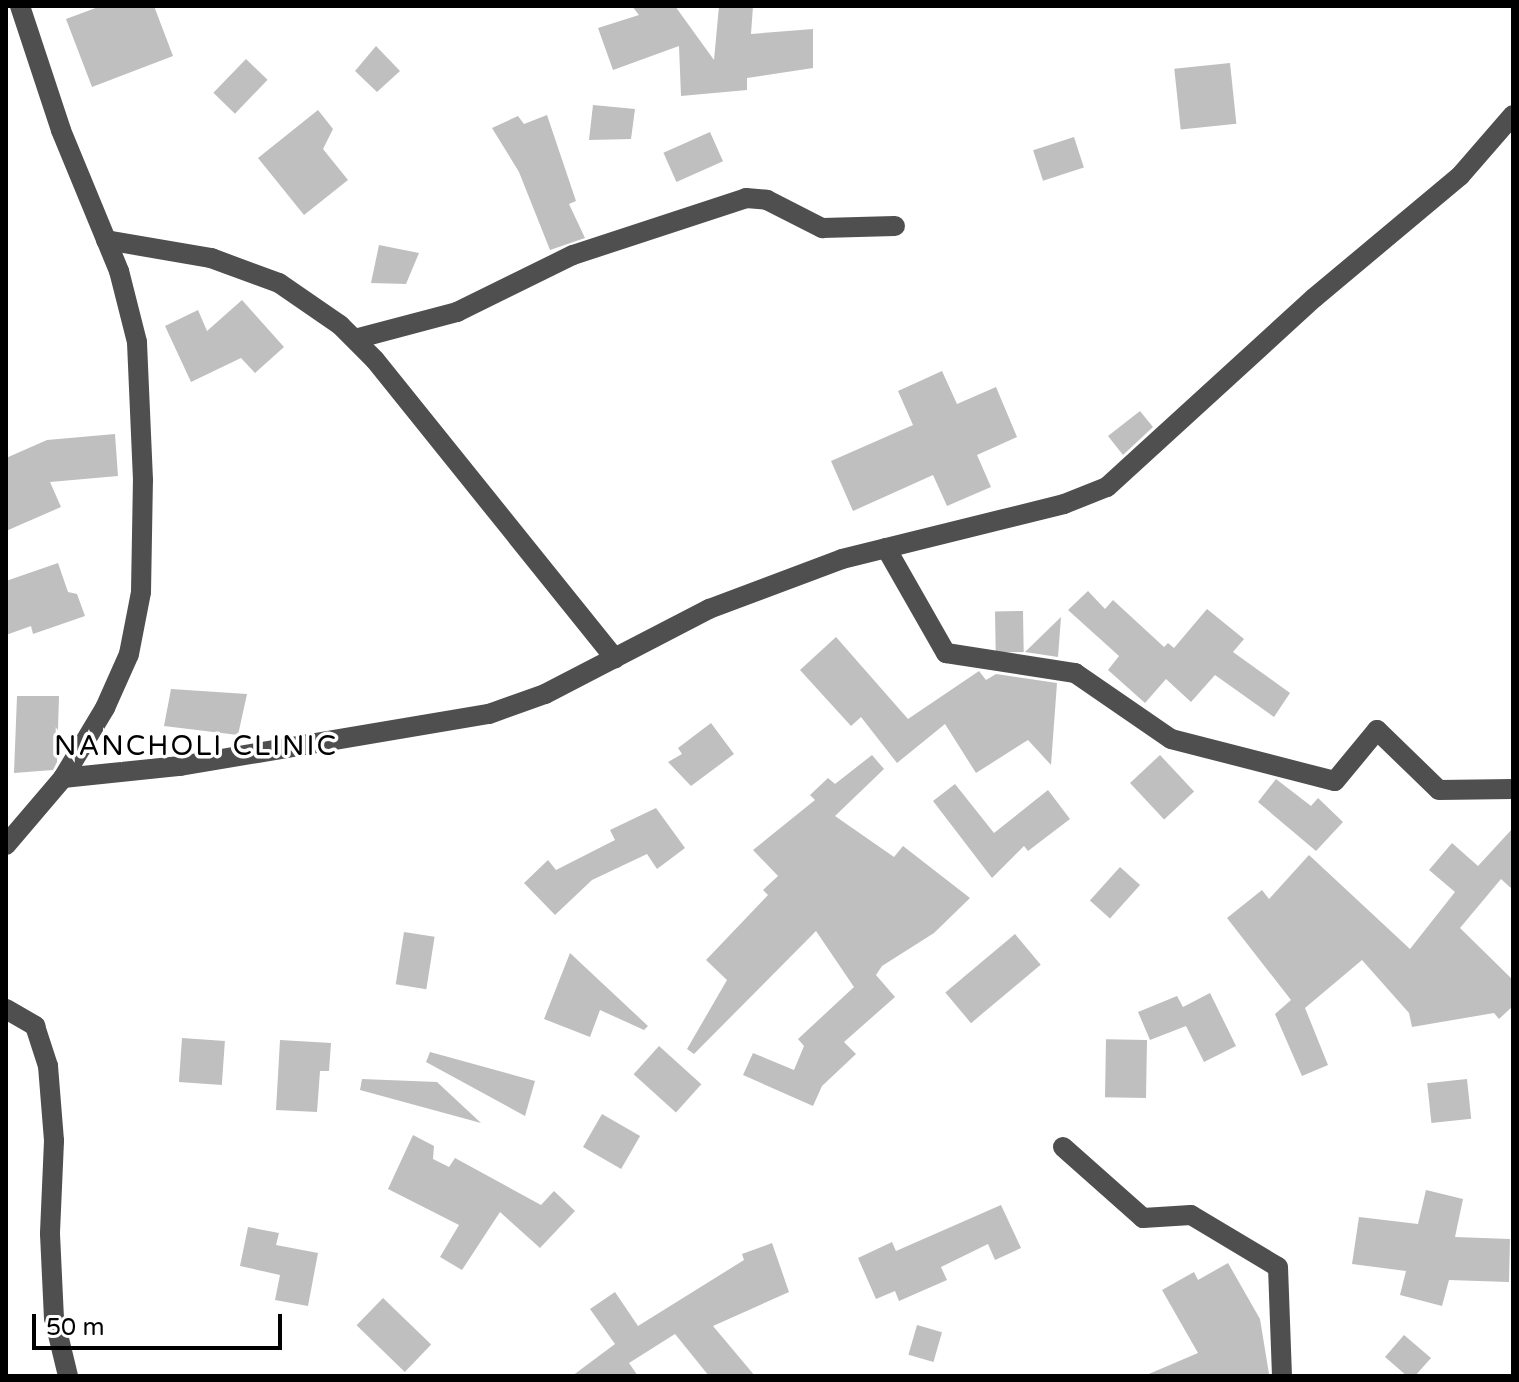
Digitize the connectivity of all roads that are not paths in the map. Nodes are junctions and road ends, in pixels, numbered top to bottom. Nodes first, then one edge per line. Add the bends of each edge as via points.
1 (20, 6) edge
2 (1513, 115) edge
3 (895, 226) dead end
4 (106, 240) junction
5 (355, 339) junction
6 (886, 548) junction
7 (615, 658) junction
8 (63, 778) junction
9 (1513, 789) edge
10 (6, 845) edge
11 (6, 1009) edge
12 (1063, 1147) dead end
13 (68, 1376) edge
14 (1282, 1376) edge

1 - 4 street via 61,130
2 - 6 street via 1460,176 1314,298 1107,487 1064,504
3 - 5 street via 822,228 767,200 746,198 573,255 457,312
4 - 5 street via 211,258 279,283
4 - 8 street via 137,342 141,592 129,654 105,708
5 - 7 street
6 - 7 street via 709,609
6 - 9 street via 946,653 1075,673 1171,739 1335,781 1377,730 1439,790
7 - 8 street via 545,694 489,714 180,766
8 - 10 street
11 - 13 street via 35,1026 46,1055 54,1141 54,1318
12 - 14 street via 1143,1218 1191,1215 1278,1267

